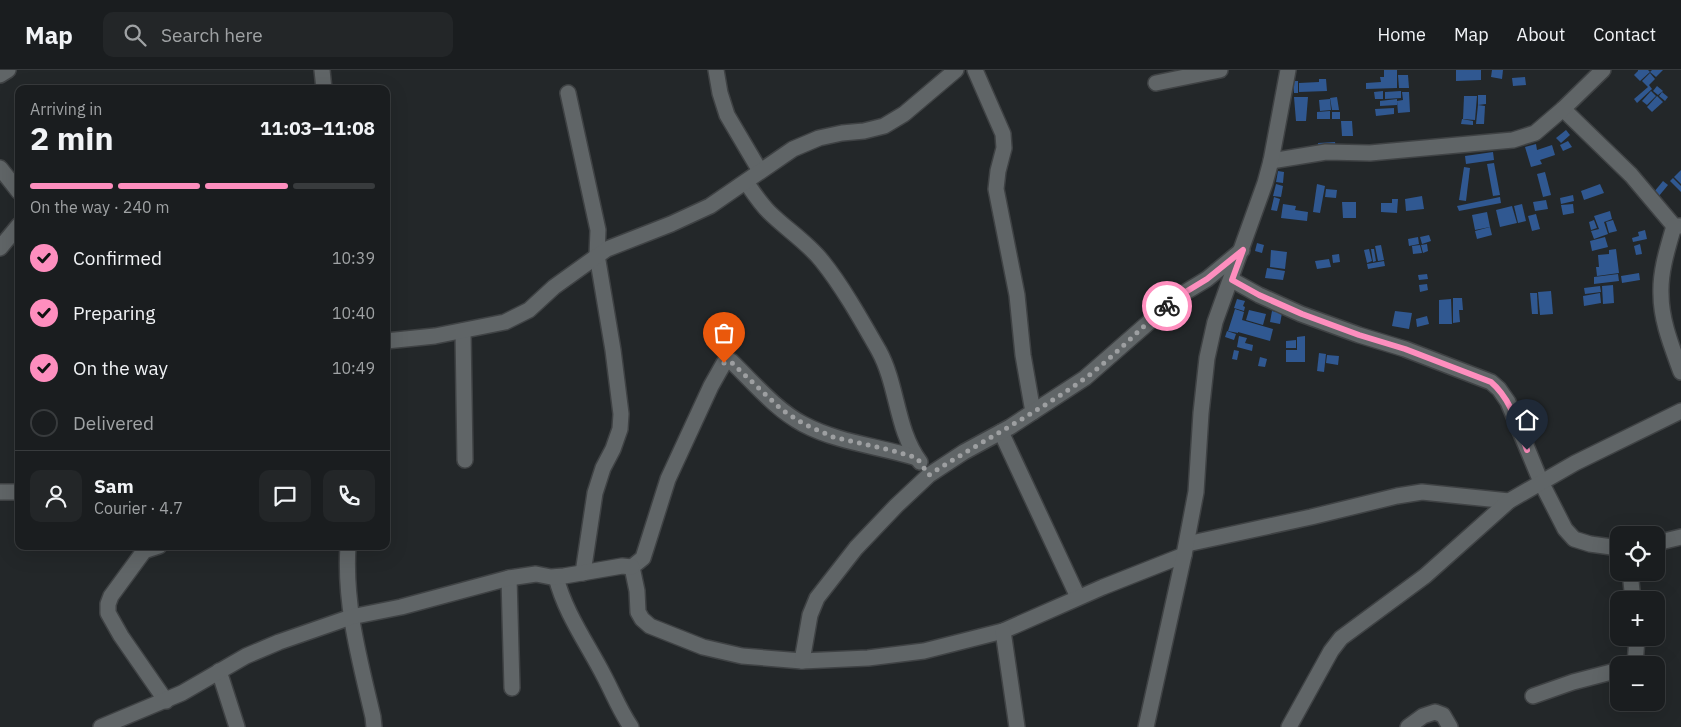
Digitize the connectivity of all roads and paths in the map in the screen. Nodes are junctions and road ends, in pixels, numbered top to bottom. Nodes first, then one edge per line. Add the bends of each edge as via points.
1 (8, 70) edge
2 (322, 70) edge
3 (716, 70) edge
4 (975, 70) edge
5 (1220, 70) edge
6 (1288, 70) edge
7 (1603, 70) edge
8 (950, 72) edge
9 (0, 75) edge
10 (1156, 83) dead end
11 (324, 85) edge
12 (568, 93) dead end
13 (1563, 109) junction
14 (1271, 161) junction
15 (0, 168) edge
16 (760, 171) junction
17 (746, 182) junction
18 (15, 187) edge
19 (1677, 226) edge
20 (15, 229) edge
21 (0, 248) edge
22 (1243, 250) junction
23 (597, 255) junction
24 (1232, 280) junction
25 (463, 331) junction
26 (390, 341) edge
27 (1681, 372) edge
28 (1681, 411) edge
29 (1033, 412) junction
30 (1001, 432) junction
31 (917, 458) junction
32 (465, 460) dead end
33 (929, 475) junction
34 (1540, 482) junction
35 (0, 492) edge
36 (15, 492) edge
37 (1509, 501) junction
38 (1681, 537) edge
39 (1665, 541) edge
40 (1610, 547) edge
41 (142, 550) edge
42 (348, 550) edge
43 (1186, 550) junction
44 (1161, 564) junction
45 (632, 567) junction
46 (583, 573) junction
47 (556, 577) junction
48 (1180, 577) junction
49 (509, 578) junction
50 (1078, 597) junction
51 (351, 617) junction
52 (1003, 631) junction
53 (802, 662) junction
54 (219, 672) junction
55 (1610, 672) edge
56 (512, 688) dead end
57 (1533, 696) dead end
58 (166, 701) junction
59 (100, 727) edge
60 (237, 727) edge
61 (374, 727) edge
62 (631, 727) edge
63 (1017, 727) edge
64 (1146, 727) edge
65 (1289, 727) edge
66 (1408, 727) edge
67 (1450, 727) edge

1 - 9 street
2 - 11 street
3 - 16 street via 727,115
4 - 29 street via 1003,134 1004,148 996,189 1017,295
5 - 10 street
6 - 14 street
7 - 13 street
8 - 16 street via 904,114 884,126 819,138 793,149
12 - 23 street via 598,230
13 - 14 street via 1535,133 1513,140 1370,153 1326,152
13 - 19 street via 1631,175
14 - 22 street
15 - 18 street
16 - 17 street
17 - 23 street via 710,206
17 - 31 street via 768,211 822,261 853,308 880,354 909,445
19 - 27 street via 1663,273 1661,293 1668,336
20 - 21 street
22 - 24 street
22 - 29 street via 1207,279 1179,296 1085,378
23 - 25 street via 529,310 505,322
23 - 46 street via 621,414 620,429 595,493
24 - 34 street via 1302,314 1491,382 1508,402
24 - 43 street via 1215,322 1207,358 1196,492
25 - 26 street
25 - 32 street
28 - 34 street
29 - 30 street
30 - 33 street
30 - 50 street
31 - 33 street
31 - 45 street via 833,437 804,424 782,410 731,362 724,363 668,478 643,558
33 - 53 street via 856,548 817,598 810,616
34 - 37 street
34 - 40 street via 1565,529 1574,539
35 - 36 street
37 - 43 street via 1422,492
37 - 65 street via 1425,576 1341,638
38 - 39 street
41 - 58 street via 111,596 108,613
42 - 51 street
43 - 44 street
43 - 48 street
44 - 48 street
44 - 50 street
45 - 46 street
45 - 53 street via 638,612 650,626 703,647 742,656
46 - 47 street
47 - 49 street via 536,574
47 - 62 street via 561,597
48 - 64 street
49 - 51 street
49 - 56 street
50 - 52 street
51 - 54 street via 279,642
51 - 61 street
52 - 53 street via 924,651
52 - 63 street
54 - 58 street
54 - 60 street
55 - 57 street
58 - 59 street
66 - 67 street via 1435,712 1443,715

